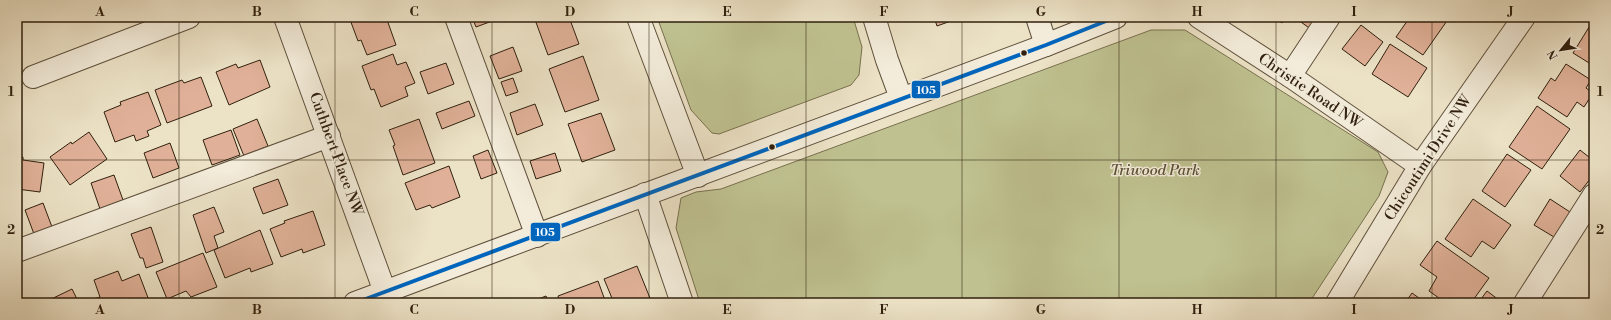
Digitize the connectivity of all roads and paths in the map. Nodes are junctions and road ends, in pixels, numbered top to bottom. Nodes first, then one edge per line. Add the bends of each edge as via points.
1 (190, 17) edge
2 (285, 17) edge
3 (456, 17) edge
4 (638, 17) edge
5 (874, 17) edge
6 (1037, 17) edge
7 (1116, 17) edge
8 (1199, 17) edge
9 (1329, 17) edge
10 (1524, 17) edge
11 (1046, 45) junction
12 (1290, 76) junction
13 (32, 77) dead end
14 (901, 98) junction
15 (329, 136) junction
16 (1420, 166) junction
17 (698, 176) junction
18 (645, 194) junction
19 (1594, 195) edge
20 (537, 236) junction
21 (17, 251) edge
22 (385, 292) junction
23 (355, 303) edge
24 (682, 303) edge
25 (1337, 303) edge
26 (1526, 303) edge

1 - 13 street
2 - 15 street, Cuthbert Place NW
3 - 20 street
4 - 17 street
5 - 14 street
6 - 11 street
7 - 11 street
8 - 12 street, Christie Road NW
9 - 12 street
10 - 16 street, Chicoutimi Drive NW
11 - 14 street
12 - 16 street, Christie Road NW
14 - 17 street
15 - 21 street
15 - 22 street, Cuthbert Place NW
16 - 25 street, Chicoutimi Drive NW
17 - 18 street
18 - 20 street
18 - 24 street
19 - 26 street
20 - 22 street
22 - 23 street

